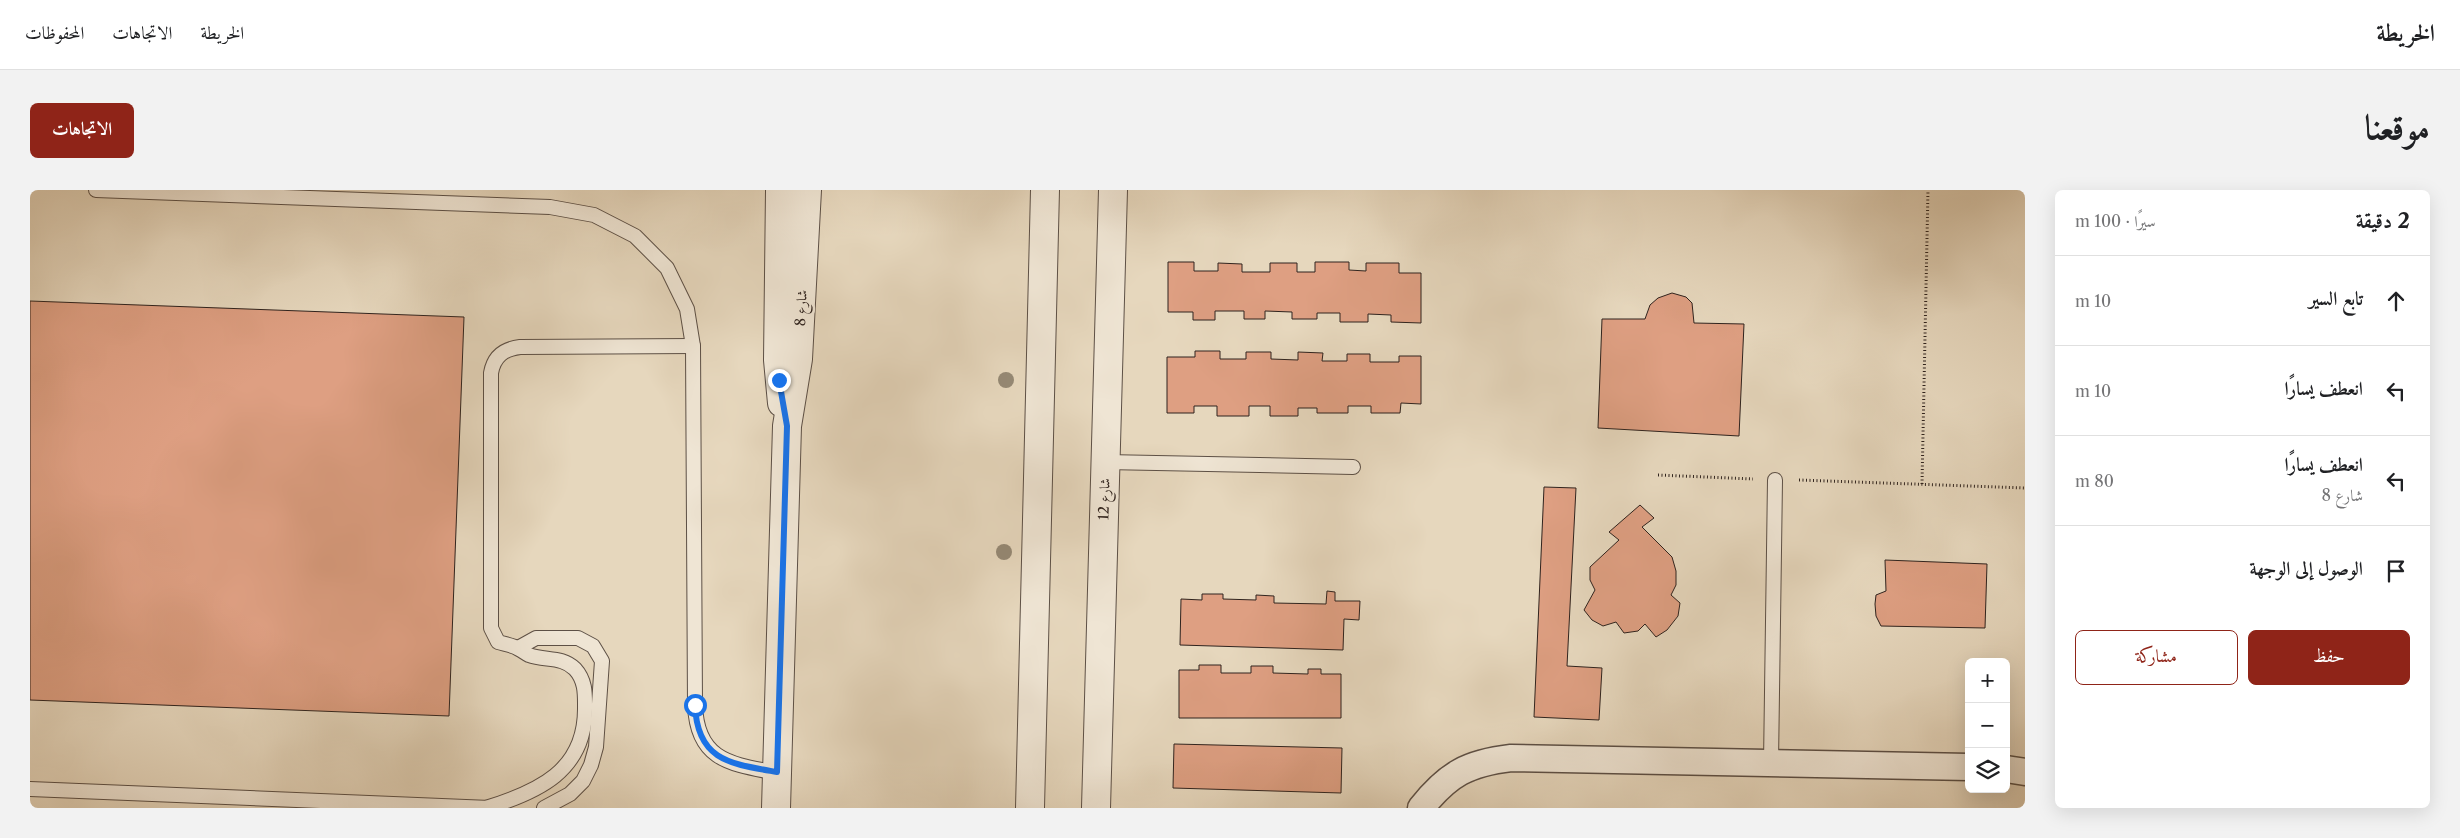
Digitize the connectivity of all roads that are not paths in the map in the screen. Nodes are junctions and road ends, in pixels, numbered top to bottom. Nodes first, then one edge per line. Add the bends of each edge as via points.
1 (96, 190) edge
2 (780, 190) edge
3 (807, 190) edge
4 (1045, 190) edge
5 (1112, 190) edge
6 (693, 346) junction
7 (787, 426) junction
8 (1105, 462) junction
9 (1353, 467) dead end
10 (1775, 480) road end
11 (518, 648) junction
12 (1771, 763) junction
13 (1965, 767) edge
14 (2010, 770) edge
15 (777, 772) junction
16 (2025, 772) edge
17 (30, 789) edge
18 (345, 805) edge
19 (407, 806) edge
20 (486, 808) edge
21 (490, 808) edge
22 (544, 808) edge
23 (776, 808) edge
24 (1030, 808) edge
25 (1096, 808) edge
26 (1421, 808) edge

1 - 6 lane via 550,207 594,215 635,236 666,268 687,309
2 - 7 street, شارع 8 via 778,360
3 - 7 street, شارع 8 via 798,359
4 - 24 street
5 - 8 street, شارع 12
6 - 11 lane via 520,347 504,351 492,364 490,628 498,642
6 - 15 lane via 695,718 703,742 722,759
7 - 15 street, شارع 8
8 - 9 lane
8 - 25 street, شارع 12
10 - 12 lane
11 - 20 lane via 529,655 556,659 575,669 584,687 585,722 573,755 550,781 518,798
11 - 22 lane via 536,638 578,638 594,646 602,661 592,765 570,794
12 - 13 street
12 - 26 street via 1511,758 1484,761 1458,771 1437,787
14 - 16 street
15 - 23 street, شارع 8
17 - 18 lane
18 - 19 lane
19 - 20 lane
20 - 21 lane

